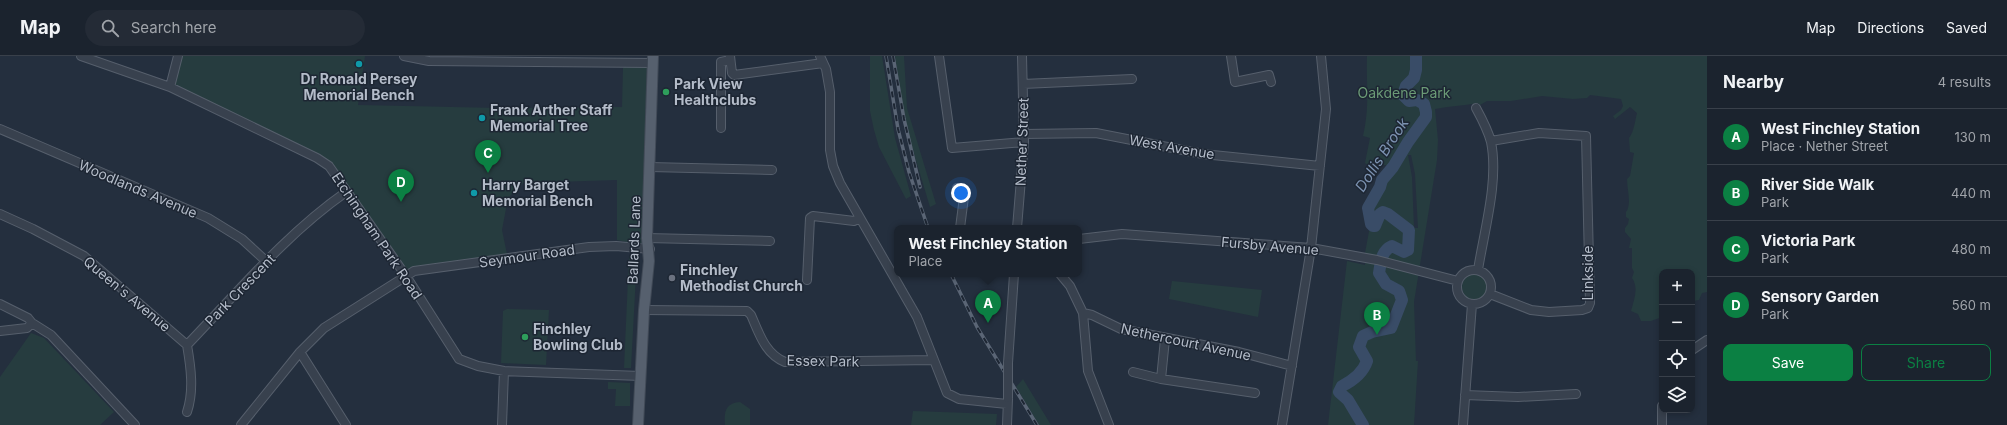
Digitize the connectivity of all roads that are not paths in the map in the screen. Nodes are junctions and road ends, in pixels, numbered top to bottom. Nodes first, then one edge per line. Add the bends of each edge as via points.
1 (81, 56) edge
2 (178, 56) edge
3 (404, 56) edge
4 (939, 56) edge
5 (1022, 56) edge
6 (1231, 56) edge
7 (1321, 56) edge
8 (430, 58) edge
9 (730, 58) edge
10 (507, 59) edge
11 (582, 59) edge
12 (653, 60) edge
13 (822, 60) edge
14 (1132, 79) dead end
15 (1271, 82) dead end
16 (1023, 84) junction
17 (170, 88) junction
18 (1476, 108) dead end
19 (722, 128) dead end
20 (0, 130) edge
21 (1024, 138) junction
22 (1491, 141) junction
23 (1320, 166) junction
24 (650, 167) junction
25 (772, 170) dead end
26 (957, 188) dead end
27 (346, 192) junction
28 (0, 214) edge
29 (860, 218) junction
30 (960, 225) edge
31 (1017, 225) edge
32 (647, 238) junction
33 (1082, 239) edge
34 (770, 241) dead end
35 (1311, 248) junction
36 (650, 249) junction
37 (267, 262) junction
38 (1478, 270) junction
39 (406, 276) junction
40 (1014, 277) edge
41 (1062, 277) edge
42 (807, 280) dead end
43 (1458, 281) junction
44 (1490, 294) junction
45 (0, 304) edge
46 (1472, 304) junction
47 (644, 310) junction
48 (1083, 313) junction
49 (32, 323) junction
50 (0, 331) edge
51 (1165, 339) junction
52 (1707, 340) edge
53 (187, 345) junction
54 (1695, 348) edge
55 (300, 352) junction
56 (934, 360) junction
57 (1292, 366) junction
58 (504, 371) junction
59 (1133, 372) dead end
60 (641, 376) junction
61 (1161, 379) junction
62 (1256, 393) dead end
63 (1576, 394) dead end
64 (1466, 395) junction
65 (1007, 401) junction
66 (187, 412) dead end
67 (1662, 413) edge
68 (135, 425) edge
69 (241, 425) edge
70 (346, 425) edge
71 (502, 425) edge
72 (638, 425) edge
73 (1007, 425) edge
74 (1109, 425) edge
75 (1282, 425) edge
76 (1464, 425) edge
77 (1662, 425) edge

1 - 17 street, Etchingham Park Road
2 - 17 street
3 - 8 street
4 - 21 street, West Avenue via 952,148
5 - 16 street, Nether Street
6 - 15 street via 1235,82 1269,75
7 - 23 street via 1326,109
8 - 10 street
9 - 13 street via 734,75
9 - 19 street via 721,62
10 - 11 street
11 - 12 street
12 - 24 main road, Ballards Lane
13 - 29 street via 830,92 829,134 833,166 840,184
14 - 16 street
16 - 21 street, Nether Street
17 - 27 street, Etchingham Park Road via 317,158 329,166
18 - 22 street
20 - 37 street, Woodlands Avenue via 208,218 242,239
21 - 23 street, West Avenue via 1096,134 1203,154
21 - 31 street, Nether Street
22 - 38 street via 1492,178
22 - 44 street, Linkside via 1538,133 1588,134 1590,303 1588,308 1582,310 1540,312
23 - 35 street
24 - 25 street
24 - 32 main road, Ballards Lane
26 - 30 street via 964,197
27 - 37 street, Park Crescent via 295,232
27 - 39 street, Etchingham Park Road
28 - 53 street, Queen's Avenue via 84,256
29 - 42 street via 854,221 813,216 810,218
29 - 56 street via 917,317
32 - 34 street
32 - 36 main road, Ballards Lane
33 - 35 street, Fursby Avenue via 1122,234
35 - 43 street, Fursby Avenue via 1381,261
35 - 57 street
36 - 39 street, Seymour Road via 589,247 414,271
36 - 47 main road, Ballards Lane
37 - 53 street, Park Crescent
38 - 43 street via 1464,273
38 - 44 street via 1483,271 1490,279
39 - 55 street, Seymour Road via 324,328
39 - 58 street, Etchingham Park Road via 459,359
40 - 65 street, bridge
41 - 48 street via 1070,286
43 - 46 street via 1460,296
44 - 46 street via 1483,302
45 - 49 street via 28,318
46 - 64 street
47 - 56 street, Essex Park via 747,311 769,351 785,362
47 - 60 main road, Ballards Lane
48 - 51 street, Nethercourt Avenue via 1121,329
48 - 74 street via 1088,371
49 - 50 street via 27,328
49 - 68 street via 51,335
51 - 57 street, Nethercourt Avenue via 1239,352
51 - 61 street
52 - 54 street
53 - 66 street via 192,388
55 - 69 street, Seymour Road
55 - 70 street
56 - 65 street via 948,393 959,399
57 - 75 street
58 - 60 street, Etchingham Park Road
58 - 71 street
59 - 61 street
60 - 72 main road, Ballards Lane
61 - 62 street
63 - 64 street via 1518,397
64 - 76 street
65 - 73 street
67 - 77 street

